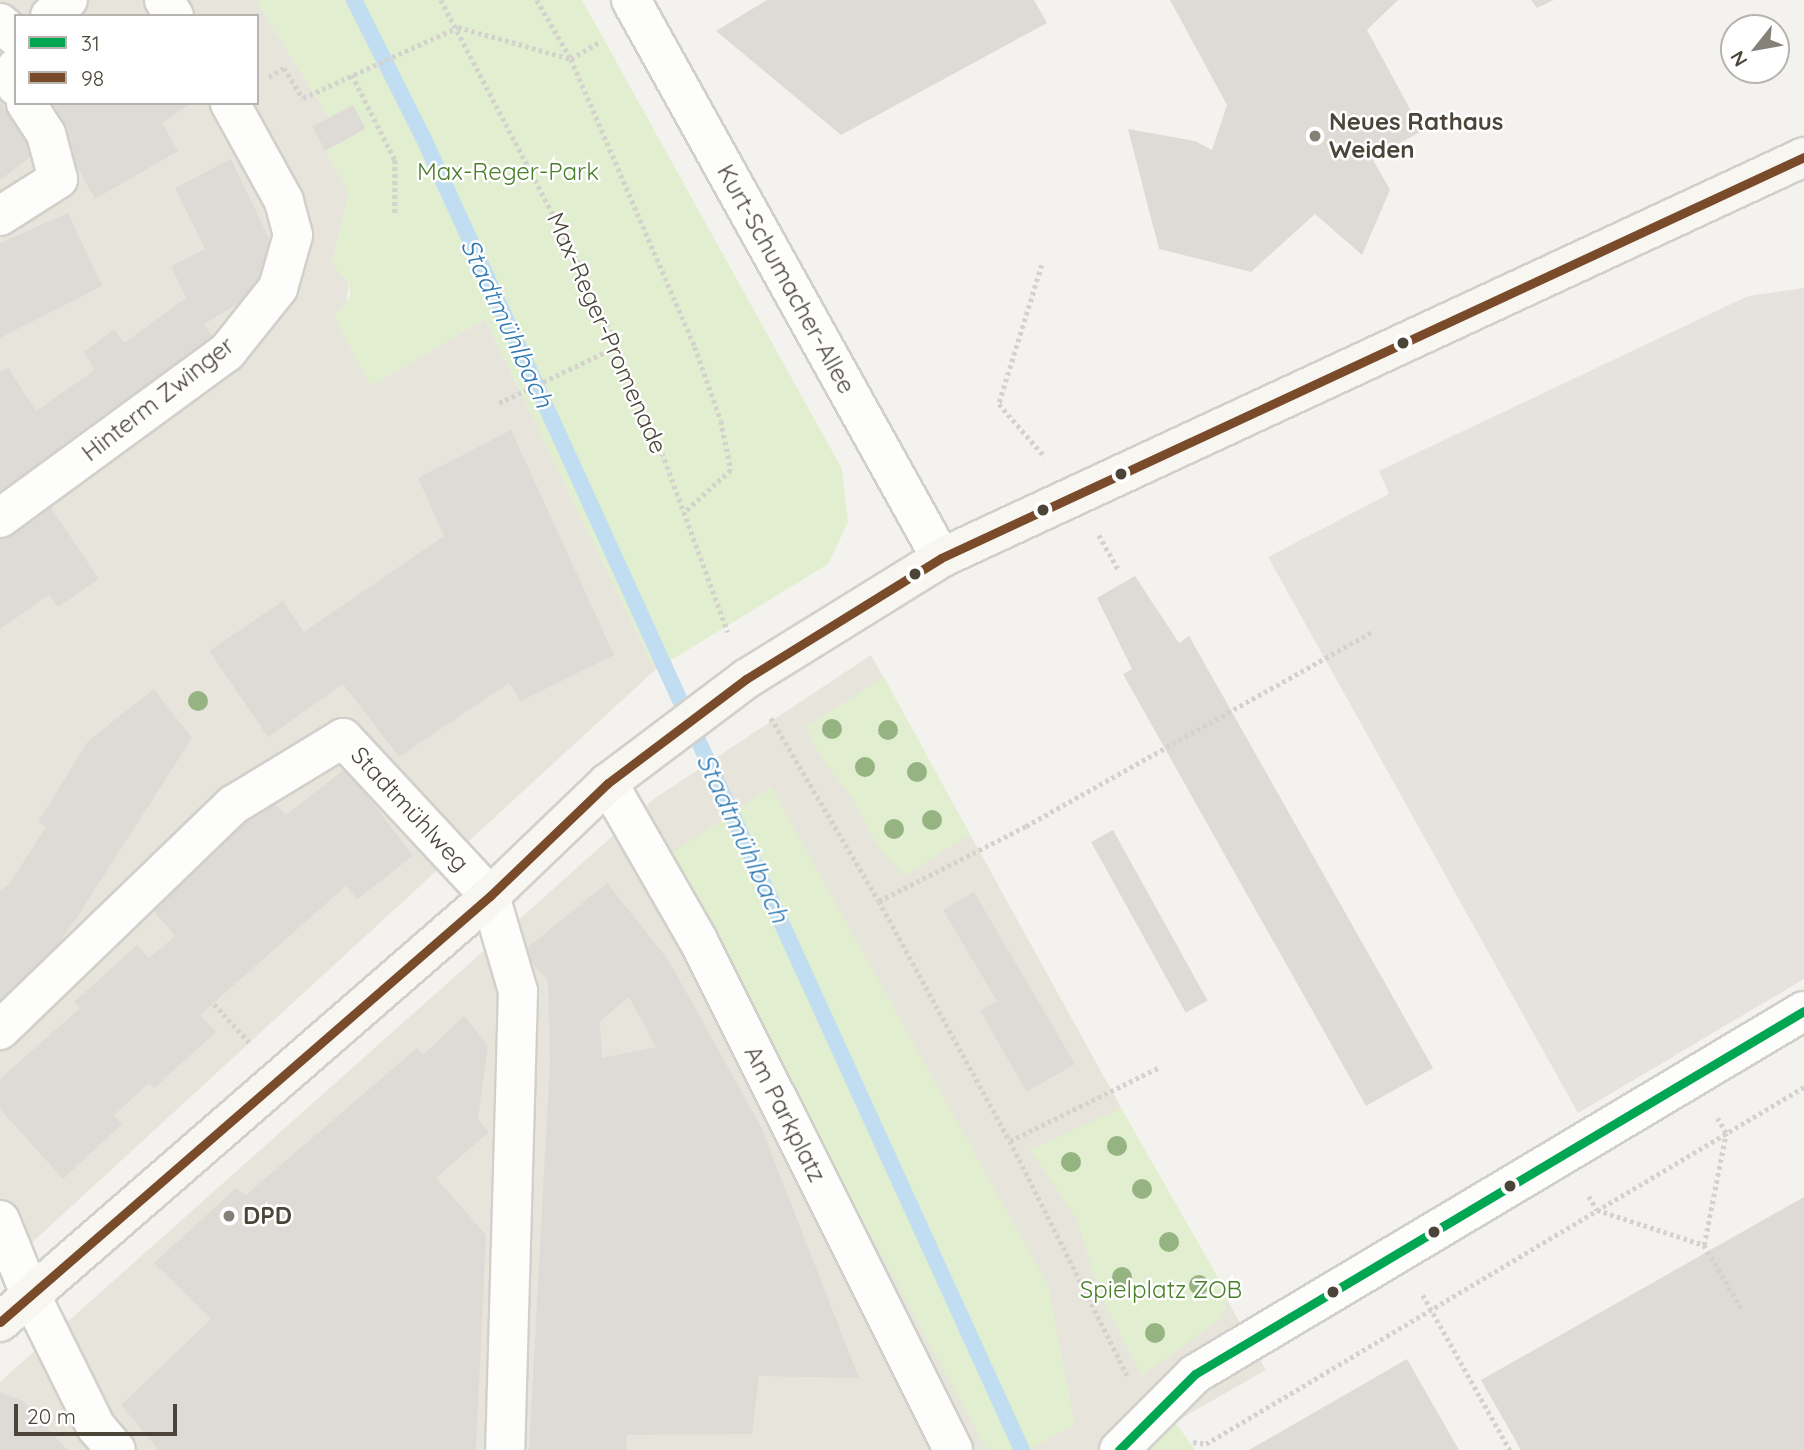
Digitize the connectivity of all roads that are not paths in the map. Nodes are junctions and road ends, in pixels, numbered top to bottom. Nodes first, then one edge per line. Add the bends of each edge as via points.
1 (68, 0) edge
2 (636, 9) edge
3 (52, 14) edge
4 (0, 23) edge
5 (14, 35) edge
6 (27, 105) edge
7 (231, 105) edge
8 (1804, 157) edge
9 (0, 216) edge
10 (0, 518) edge
11 (941, 558) junction
12 (608, 783) junction
13 (490, 896) junction
14 (1804, 1011) edge
15 (0, 1030) edge
16 (0, 1220) edge
17 (30, 1294) junction
18 (0, 1322) edge
19 (1127, 1441) edge
20 (116, 1450) edge
21 (505, 1450) edge
22 (953, 1450) edge

1 - 3 street
2 - 11 street, Kurt-Schumacher-Allee
4 - 5 street
6 - 9 street via 46,134 58,179
7 - 10 street, Hinterm Zwinger via 284,201 293,235 278,288 227,352
8 - 11 street
11 - 12 street via 704,707
12 - 13 street
12 - 22 street, Am Parkplatz via 698,940
13 - 15 street, Stadtmühlweg via 343,738 233,805
13 - 17 street
13 - 21 street, Stadtmühlweg via 518,991 516,1198
14 - 19 street via 1195,1374
16 - 17 street
17 - 18 street
17 - 20 street via 96,1427

